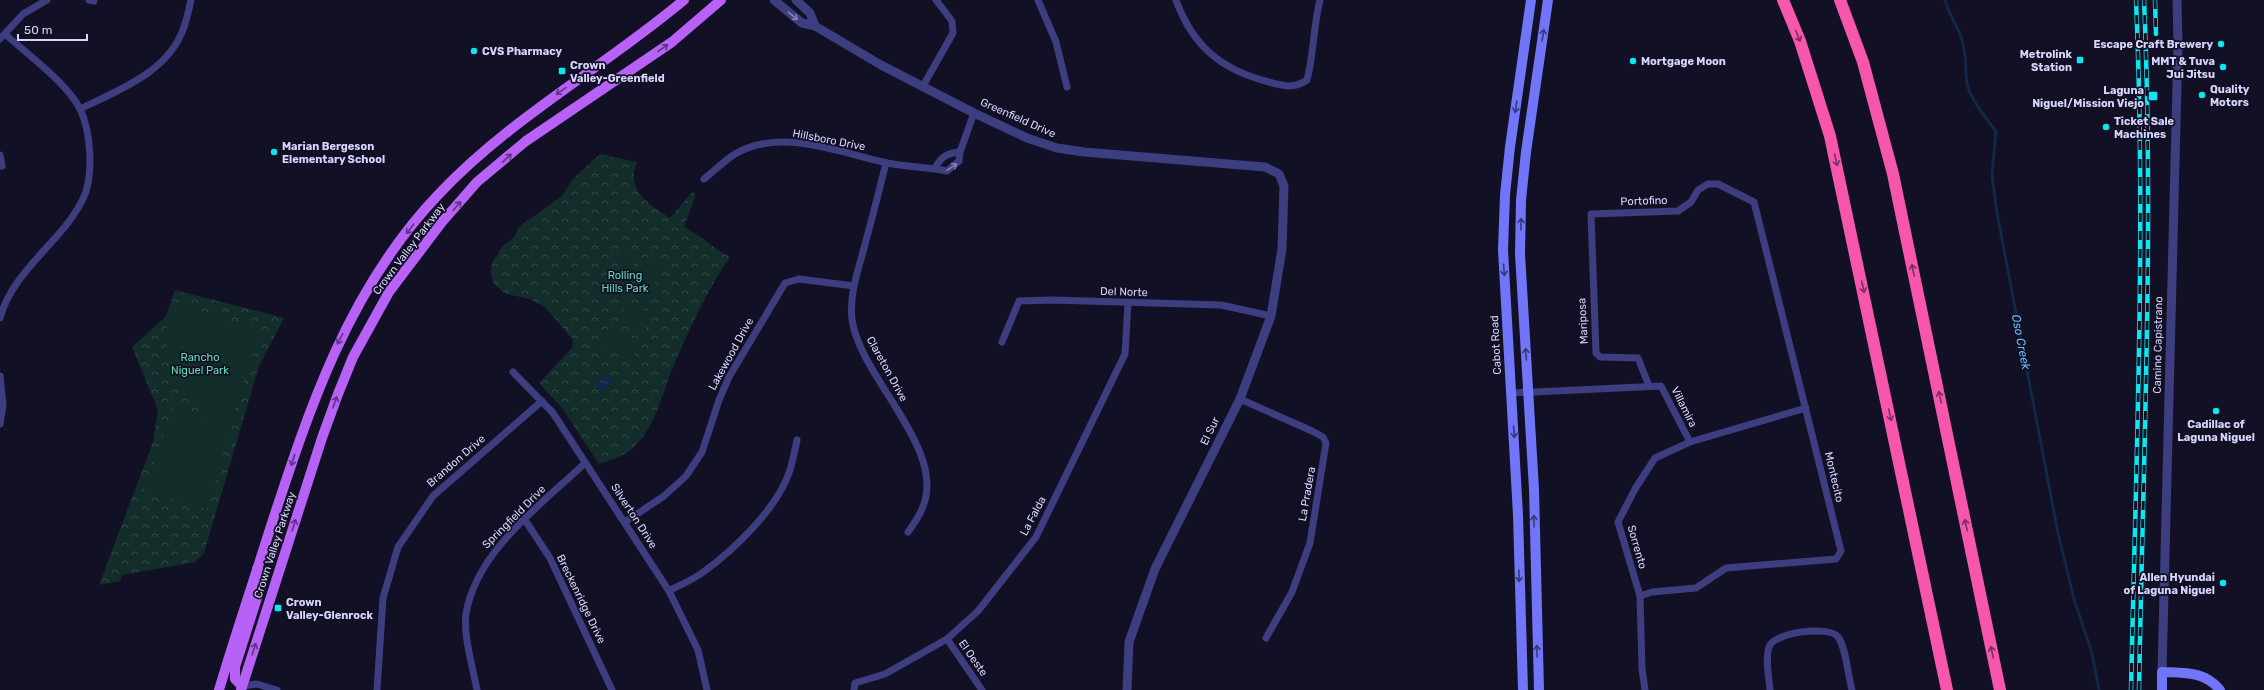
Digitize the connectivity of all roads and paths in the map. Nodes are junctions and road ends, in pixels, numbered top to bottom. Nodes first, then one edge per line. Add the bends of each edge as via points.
1 (47, 0) edge
2 (191, 0) edge
3 (684, 0) edge
4 (721, 0) edge
5 (774, 0) edge
6 (796, 0) edge
7 (936, 0) edge
8 (1038, 0) edge
9 (1176, 0) edge
10 (1320, 0) edge
11 (1531, 0) edge
12 (1548, 0) edge
13 (1783, 0) edge
14 (1840, 0) edge
15 (2177, 0) edge
16 (815, 26) junction
17 (2, 37) edge
18 (923, 86) junction
19 (1067, 87) dead end
20 (80, 109) junction
21 (974, 113) junction
22 (960, 152) junction
23 (0, 155) edge
24 (886, 163) junction
25 (2, 166) dead end
26 (935, 168) junction
27 (464, 169) junction
28 (1279, 174) joint
29 (704, 179) dead end
30 (477, 182) junction
31 (1754, 202) joint
32 (1591, 214) joint
33 (854, 286) junction
34 (1128, 304) junction
35 (1270, 316) junction
36 (0, 318) edge
37 (1002, 342) dead end
38 (512, 372) dead end
39 (0, 376) edge
40 (1649, 386) junction
41 (1528, 392) junction
42 (1511, 393) junction
43 (1240, 399) junction
44 (542, 401) junction
45 (1806, 408) junction
46 (0, 424) edge
47 (797, 440) dead end
48 (1690, 442) junction
49 (585, 463) junction
50 (525, 520) junction
51 (625, 522) junction
52 (908, 532) dead end
53 (257, 569) junction
54 (669, 591) junction
55 (1640, 596) junction
56 (1266, 638) dead end
57 (947, 639) junction
58 (2162, 672) junction
59 (243, 689) edge
60 (219, 690) edge
61 (231, 690) edge
62 (277, 690) edge
63 (377, 690) edge
64 (477, 690) edge
65 (612, 690) edge
66 (707, 690) edge
67 (854, 690) edge
68 (982, 690) edge
69 (1126, 690) edge
70 (1523, 690) edge
71 (1539, 690) edge
72 (1645, 690) edge
73 (1770, 690) edge
74 (1852, 690) edge
75 (1947, 690) edge
76 (2000, 690) edge
77 (2162, 690) edge
78 (2220, 690) edge

1 - 17 street via 23,14
2 - 20 street via 184,28 166,58 139,79
3 -> 27 main road, Crown Valley Parkway via 650,28 528,114
30 -> 4 main road, Crown Valley Parkway via 526,141 672,42
5 -> 16 street, Greenfield Drive via 802,23
6 - 16 street via 810,13
7 - 18 street via 952,21 952,33
8 - 19 street via 1056,42
9 - 10 street via 1191,30 1205,49 1225,65 1241,74 1287,87 1298,86 1307,80
11 -> 42 main road, Cabot Road via 1505,195 1502,250
41 -> 12 main road via 1520,254 1521,200
13 -> 75 highway via 1800,41 1830,136
76 -> 14 highway via 1893,174 1863,62
15 - 58 street, Camino Capistrano via 2177,92
16 - 18 street, Greenfield Drive via 880,65
17 - 20 street via 61,85
18 - 21 street, Greenfield Drive
20 - 36 street via 89,142 89,169 84,198 68,224 18,281 4,303
21 - 22 street, Hillsboro Drive
21 - 28 street, Greenfield Drive via 1027,138 1057,148 1265,167
22 - 26 street via 946,156
26 -> 22 street, Hillsboro Drive via 947,170 955,166 960,161
23 - 25 street
24 - 26 street, Hillsboro Drive via 910,168
24 - 29 street, Hillsboro Drive via 804,144 783,142 758,145 735,154
24 - 33 street, Clareton Drive
27 - 30 main road
27 -> 53 main road, Crown Valley Parkway via 436,197 388,258 333,352 307,419
28 - 35 street, El Sur via 1284,186 1282,250
59 -> 30 main road, Crown Valley Parkway via 322,438 353,357 389,292 442,222
31 - 32 street, Portofino via 1718,184 1708,184 1698,190 1691,202 1678,211
31 - 45 street, Montecito
32 - 40 street, Mariposa via 1596,353 1600,357 1638,358
33 - 51 street, Lakewood Drive via 799,279 785,283 729,377 702,452 686,476 664,496
33 - 52 street, Clareton Drive via 852,319 864,355 912,434 925,468 923,508
34 - 35 street, Del Norte via 1221,304
34 - 37 street, Del Norte via 1019,301
34 - 57 street, La Falda via 1125,354 1036,537 978,611
35 - 43 street, El Sur
38 - 44 street, Silverton Drive
39 - 46 street via 3,405
40 - 41 street, Villamira
40 - 48 street, Villamira via 1661,386
41 - 42 street, Villamira
71 -> 41 main road via 1534,489
42 -> 70 main road, Cabot Road via 1518,515
43 - 56 street, La Pradera via 1312,431 1326,443 1310,543 1292,592
43 - 69 street, El Sur via 1155,569 1129,642
44 - 49 street, Silverton Drive via 553,413
44 - 63 street, Brandon Drive via 433,496 398,547 383,598
45 - 48 street, Villamira
45 - 55 street, Montecito via 1841,551 1836,559 1726,568 1696,588 1652,592
47 - 54 street via 790,470 778,494 760,518 726,554 700,574
48 - 55 street, Sorrento via 1655,458 1618,522
49 - 50 street, Springfield Drive
49 - 51 street, Silverton Drive
50 - 64 street, Springfield Drive via 490,557 478,578 466,614
50 - 65 street, Breckenridge Drive via 550,558
51 - 54 street, Silverton Drive
53 - 59 main road via 263,579 235,668 235,679
53 - 60 main road, Crown Valley Parkway
54 - 66 street, Silverton Drive via 698,650
55 - 72 street, Sorrento
57 - 67 street, La Falda via 885,674 855,683
57 - 68 street, El Oeste
58 - 77 main road, Camino Capistrano
58 - 78 main road via 2206,676
59 - 61 main road
59 - 62 street via 257,684
73 - 74 street via 1767,658 1771,643 1785,635 1828,631 1836,634 1841,642

